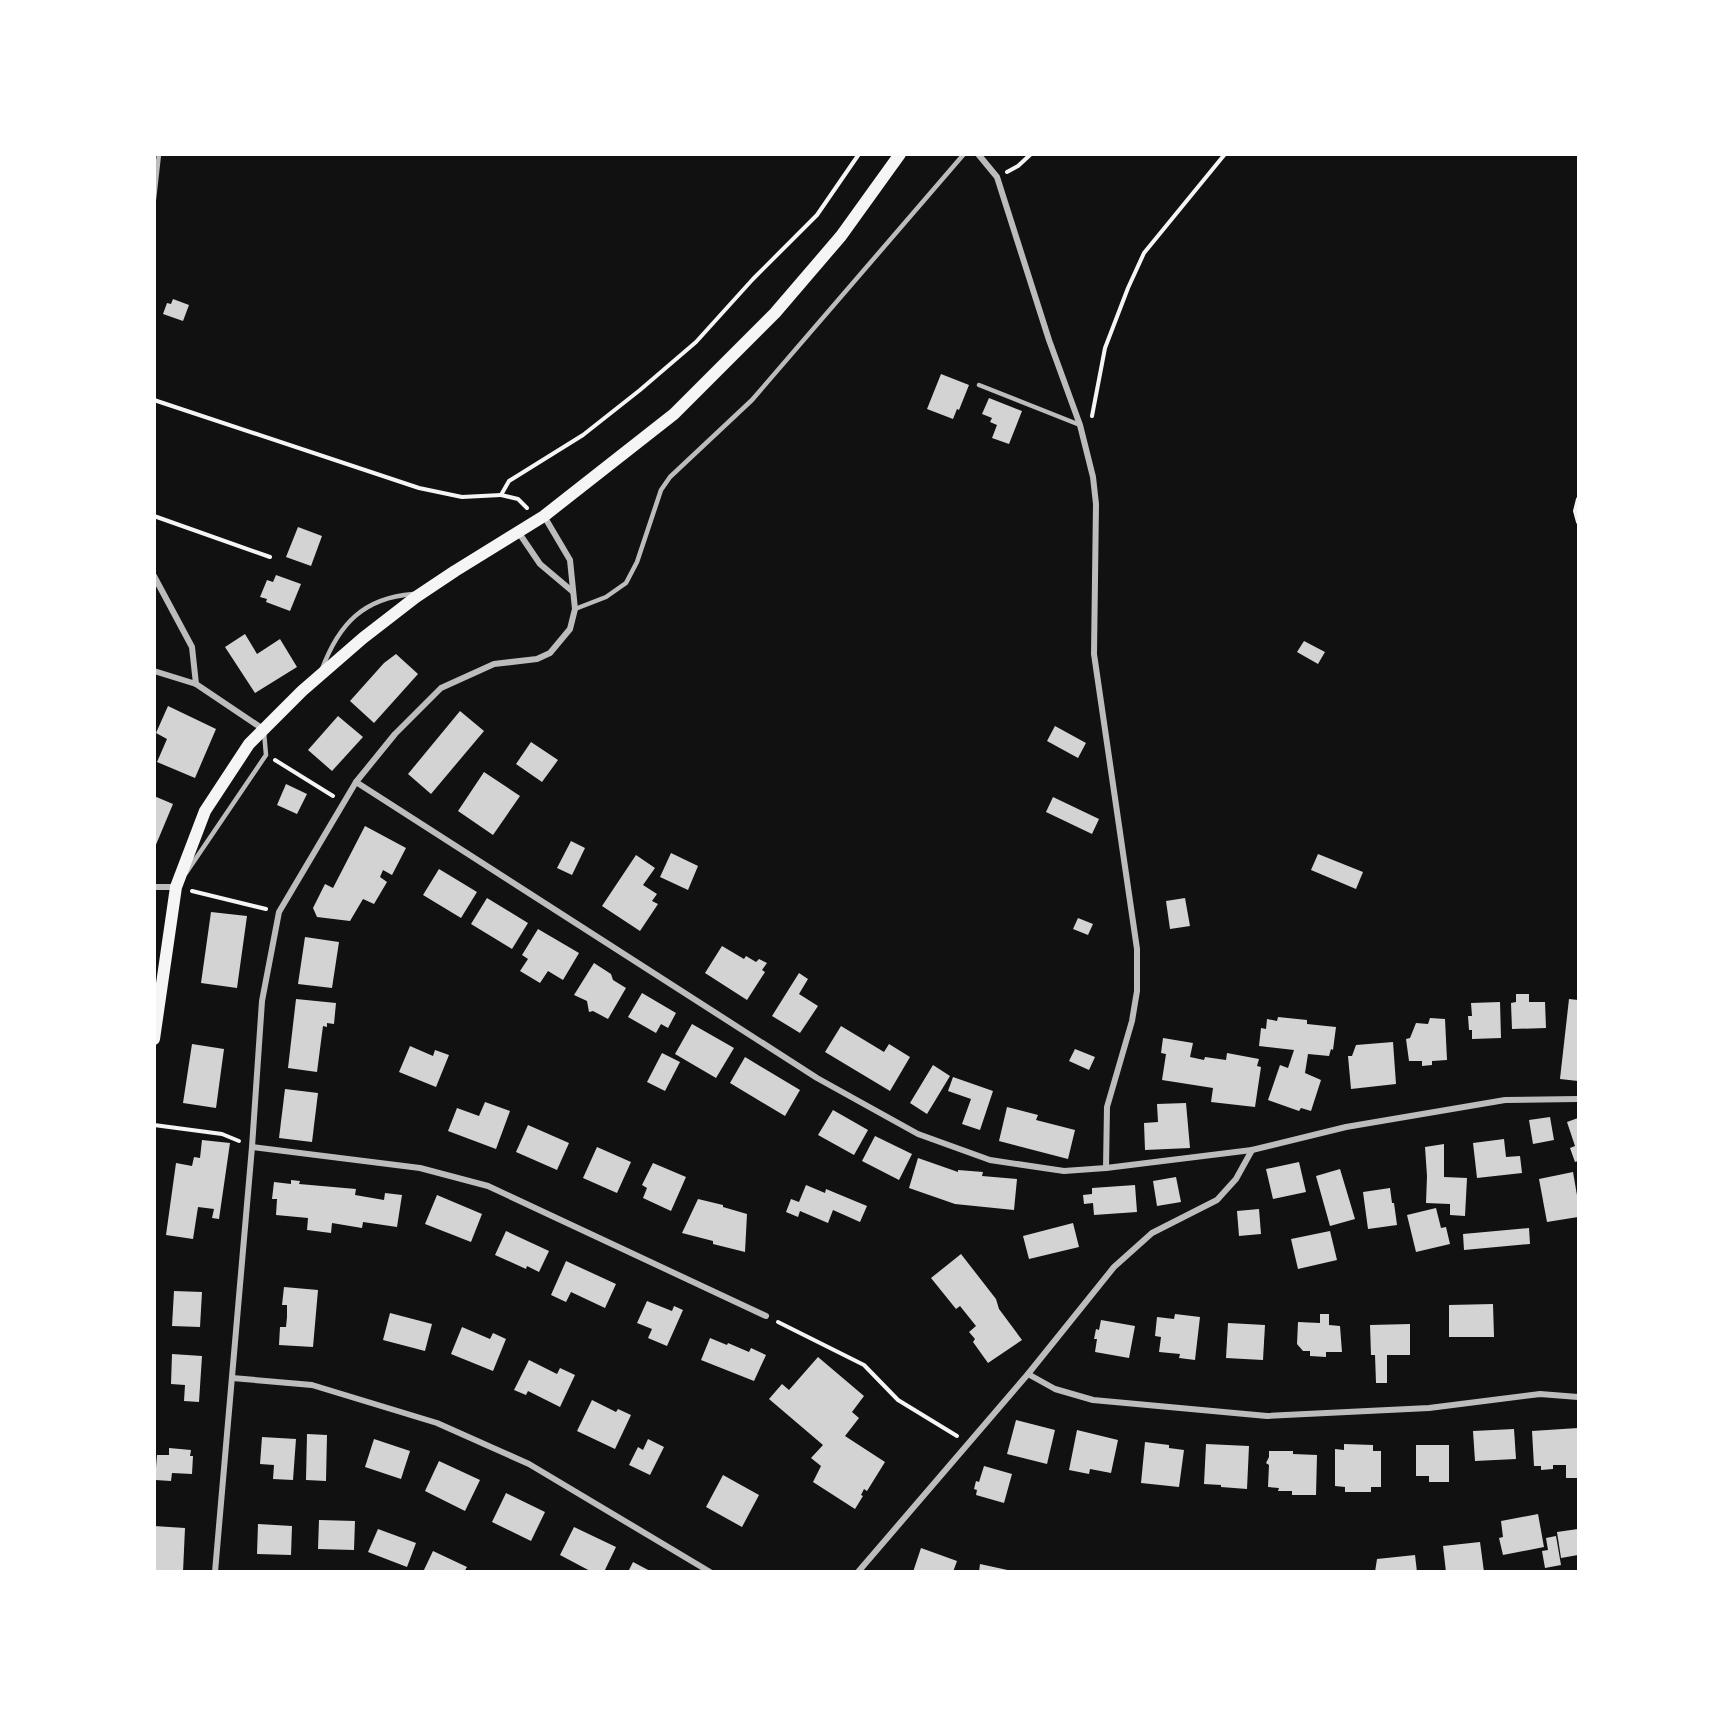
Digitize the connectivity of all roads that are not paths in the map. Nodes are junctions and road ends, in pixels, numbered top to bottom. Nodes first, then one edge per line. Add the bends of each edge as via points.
1 (159, 154) edge
2 (900, 154) edge
3 (964, 154) edge
4 (978, 154) edge
5 (154, 199) edge
6 (979, 385) dead end
7 (1080, 425) junction
8 (540, 518) junction
9 (519, 533) junction
10 (154, 576) edge
11 (572, 591) junction
12 (422, 593) junction
13 (575, 609) junction
14 (154, 670) edge
15 (319, 676) junction
16 (196, 684) junction
17 (263, 729) junction
18 (356, 782) junction
19 (154, 887) edge
20 (176, 887) junction
21 (154, 1039) edge
22 (1578, 1099) edge
23 (252, 1147) junction
24 (1252, 1150) junction
25 (1106, 1168) junction
26 (766, 1316) road end
27 (1028, 1374) junction
28 (232, 1378) junction
29 (1578, 1397) edge
30 (215, 1572) edge
31 (710, 1572) edge
32 (858, 1572) edge

1 - 5 lane
2 - 8 main road via 841,236 775,313 674,414
3 - 13 lane via 752,399 670,477 626,583 606,597
4 - 7 street via 997,177
6 - 7 lane
7 - 25 street via 1094,477 1096,504 1094,654 1137,949 1132,1021 1107,1107
8 - 9 main road
8 - 11 street via 570,560
9 - 11 street via 540,564
9 - 12 main road
10 - 16 street via 192,646
11 - 13 street
12 - 15 main road
12 - 15 lane via 394,596 368,607 345,624
13 - 18 street via 570,629 550,653 537,659 494,664 441,688 395,734
14 - 16 street
15 - 17 main road
16 - 17 street
17 - 20 main road via 239,756 204,811
17 - 20 lane via 266,755
18 - 23 street via 279,912 262,1001
18 - 25 street via 817,1078 918,1134 990,1160 1064,1171
19 - 20 street
20 - 21 main road
22 - 24 street via 1505,1100 1346,1127
23 - 26 street via 420,1168 488,1186
23 - 28 street
24 - 25 street
24 - 27 street via 1236,1179 1217,1200 1152,1233 1114,1267
27 - 29 street via 1055,1389 1094,1400 1267,1416 1429,1408 1540,1394
27 - 32 street
28 - 30 street
28 - 31 street via 312,1385 437,1423 529,1464

